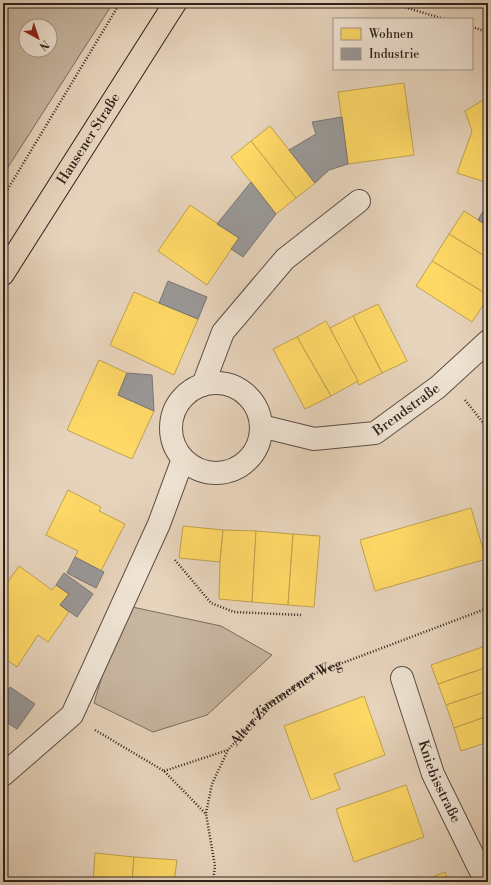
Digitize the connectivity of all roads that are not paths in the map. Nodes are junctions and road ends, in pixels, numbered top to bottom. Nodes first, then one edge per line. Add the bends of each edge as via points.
1 (175, 3) edge
2 (359, 202) dead end
3 (3, 274) edge
4 (488, 341) edge
5 (203, 385) junction
6 (261, 426) junction
7 (183, 459) junction
8 (402, 678) dead end
9 (3, 775) edge
10 (486, 882) edge

1 - 3 main road, Hausener Straße
2 - 5 street via 285,259 223,332
4 - 6 street, Brendstraße via 438,387 374,433 314,440
5 - 6 street via 230,385 242,391 259,413
5 - 7 street via 191,390 174,410 171,436
6 - 7 street via 259,442 252,456 240,466 226,472 210,473 195,469
7 - 9 street via 155,534 72,716
8 - 10 street, Kniebisstraße via 433,774

